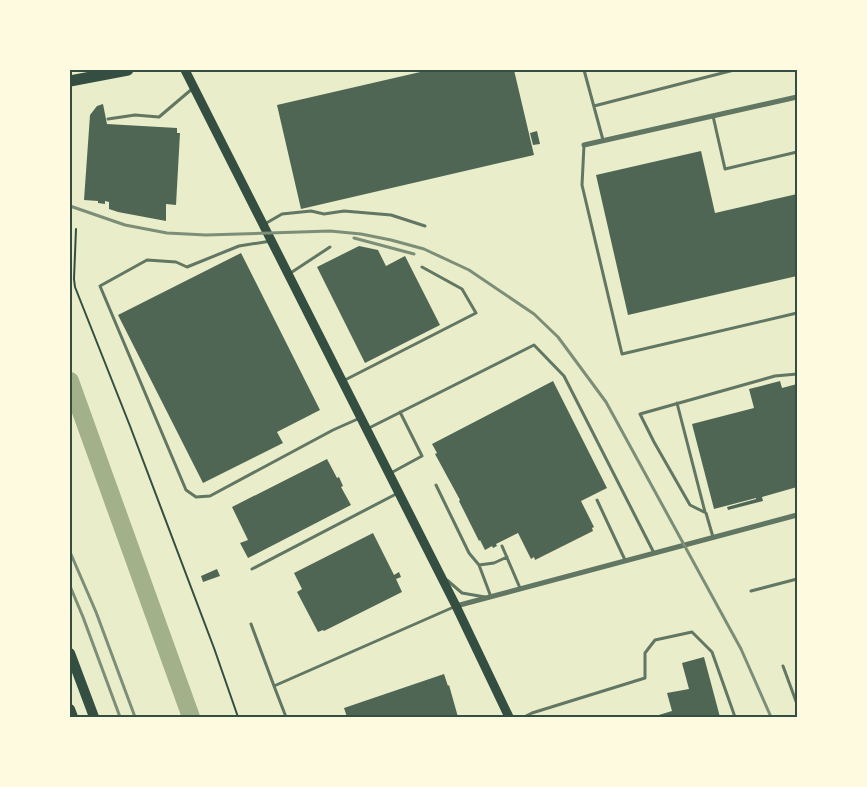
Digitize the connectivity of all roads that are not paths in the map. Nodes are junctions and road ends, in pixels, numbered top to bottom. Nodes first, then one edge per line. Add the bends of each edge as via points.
1 (128, 70) edge
2 (186, 70) edge
3 (584, 70) edge
4 (734, 70) edge
5 (70, 81) edge
6 (194, 88) junction
7 (797, 97) edge
8 (594, 106) junction
9 (713, 116) junction
10 (108, 120) dead end
11 (603, 140) junction
12 (584, 144) joint
13 (797, 152) edge
14 (264, 225) junction
15 (425, 226) dead end
16 (272, 241) junction
17 (330, 247) dead end
18 (422, 267) dead end
19 (289, 274) junction
20 (797, 313) edge
21 (797, 374) edge
22 (343, 381) junction
23 (677, 403) junction
24 (400, 412) junction
25 (361, 418) junction
26 (367, 429) junction
27 (389, 474) junction
28 (436, 485) dead end
29 (399, 493) junction
30 (597, 500) dead end
31 (706, 513) junction
32 (797, 515) edge
33 (713, 537) junction
34 (502, 546) dead end
35 (654, 553) junction
36 (507, 557) junction
37 (626, 561) junction
38 (479, 565) junction
39 (252, 569) dead end
40 (440, 574) junction
41 (797, 580) edge
42 (520, 589) junction
43 (751, 591) dead end
44 (490, 597) junction
45 (456, 606) junction
46 (251, 624) dead end
47 (70, 653) edge
48 (783, 666) dead end
49 (274, 686) junction
50 (797, 704) edge
51 (70, 709) edge
52 (73, 717) edge
53 (94, 717) edge
54 (286, 717) edge
55 (510, 717) edge
56 (524, 717) edge
57 (735, 717) edge

1 - 5 highway
2 - 6 main road
3 - 8 lane
4 - 8 lane
6 - 10 lane via 159,117 135,115
6 - 14 main road
7 - 9 street
8 - 11 lane
9 - 11 street
9 - 13 lane via 725,169
11 - 12 street
12 - 20 lane via 582,185 622,354
14 - 15 lane via 282,214 344,211 391,215
14 - 16 main road
16 - 19 main road
16 - 25 lane via 239,246 187,267 176,262 147,260 100,286 186,490 196,497 210,496
17 - 19 lane
18 - 22 lane via 462,289 476,313
19 - 22 main road
21 - 23 lane via 775,376
22 - 25 main road
23 - 31 lane
23 - 31 lane via 640,414 690,505
24 - 26 lane
24 - 27 lane via 422,456
24 - 35 lane via 534,345 564,376
25 - 26 main road
26 - 27 main road
27 - 29 main road
28 - 38 lane via 469,553
29 - 39 lane
29 - 40 main road
30 - 37 lane
31 - 33 lane
32 - 33 street
33 - 35 street
34 - 36 lane
35 - 37 street
36 - 38 lane
36 - 42 lane
37 - 42 street
38 - 44 lane
40 - 44 lane via 462,594
40 - 45 main road
41 - 43 lane
42 - 44 street
44 - 45 street
45 - 49 lane
45 - 55 main road
46 - 49 lane
47 - 53 main road
48 - 50 lane
49 - 54 lane
51 - 52 main road
56 - 57 lane via 645,678 645,653 655,640 692,632 712,652

